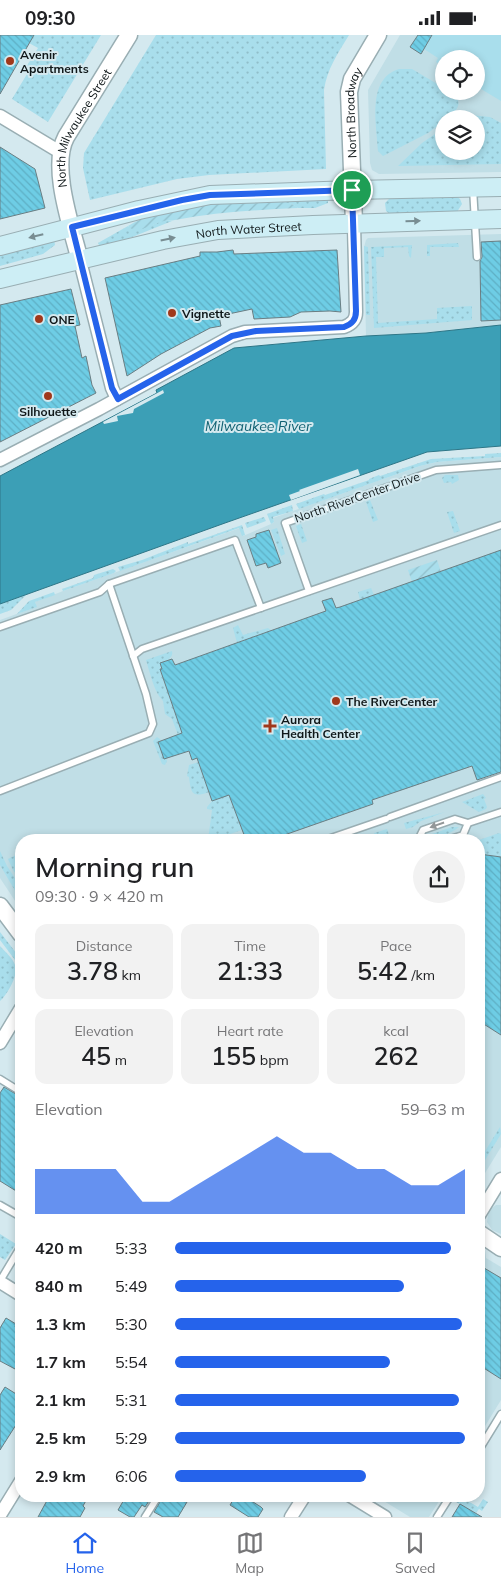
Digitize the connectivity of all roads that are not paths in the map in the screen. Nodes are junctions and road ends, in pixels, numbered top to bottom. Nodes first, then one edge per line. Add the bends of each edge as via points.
1 (129, 35) edge
2 (378, 35) edge
3 (0, 115) edge
4 (60, 152) junction
5 (501, 187) edge
6 (473, 188) junction
7 (352, 190) junction
8 (501, 219) edge
9 (475, 220) junction
10 (354, 223) junction
11 (72, 227) junction
12 (0, 246) edge
13 (477, 257) dead end
14 (80, 261) junction
15 (0, 279) edge
16 (118, 399) junction
17 (0, 460) edge
18 (501, 465) edge
19 (501, 525) edge
20 (109, 584) junction
21 (309, 591) junction
22 (261, 608) junction
23 (0, 627) edge
24 (133, 656) junction
25 (501, 777) edge
26 (0, 791) edge
27 (501, 812) edge
28 (468, 823) junction
29 (342, 834) edge
30 (421, 834) edge
31 (462, 834) edge
32 (0, 906) edge
33 (15, 926) edge
34 (15, 1014) edge
35 (4, 1026) edge
36 (0, 1043) edge
37 (0, 1079) edge
38 (15, 1088) edge
39 (501, 1179) edge
40 (0, 1205) edge
41 (485, 1205) edge
42 (15, 1214) edge
43 (485, 1237) edge
44 (501, 1248) edge
45 (15, 1256) edge
46 (0, 1281) edge
47 (15, 1291) edge
48 (501, 1413) edge
49 (485, 1440) edge
50 (15, 1491) edge
51 (155, 1502) edge
52 (301, 1502) edge
53 (360, 1502) edge
54 (447, 1502) edge
55 (0, 1515) edge
56 (145, 1517) edge
57 (292, 1517) edge
58 (385, 1517) edge
59 (437, 1517) edge

1 - 4 street, North Milwaukee Street
2 - 7 street, North Broadway via 352,79 349,93
3 - 4 street
4 - 11 street, North Milwaukee Street via 61,176
5 - 6 main road
6 - 7 main road
6 - 9 lane
7 - 10 street, North Broadway
7 - 11 main road via 210,195
8 - 9 main road, North Water Street
10 -> 9 main road, North Water Street
9 - 13 lane
14 -> 10 main road, North Water Street via 218,230
10 - 16 street, North Broadway via 356,317 353,322 344,327 256,331 232,336
11 -> 12 main road
11 - 14 street, North Milwaukee Street
14 - 15 main road, North Water Street
14 - 16 street, North Milwaukee Street via 112,388
16 - 17 street
18 - 21 lane, North RiverCenter Drive via 436,469 285,523
19 - 21 lane
20 - 22 lane via 234,540
20 - 23 lane via 100,592
20 - 24 lane
21 - 22 lane
22 - 24 lane via 142,649
24 - 26 lane via 153,724 149,733
25 - 29 lane
27 - 28 lane
28 -> 30 lane via 455,819 423,830
28 - 31 lane
32 - 33 street
34 - 35 street
35 - 36 street
37 - 38 lane
39 - 41 street
40 - 42 lane
43 - 44 street
45 - 46 lane
46 - 47 street
48 - 49 lane
50 - 55 street
51 - 56 lane
52 - 57 street
53 - 58 street
54 - 59 lane

